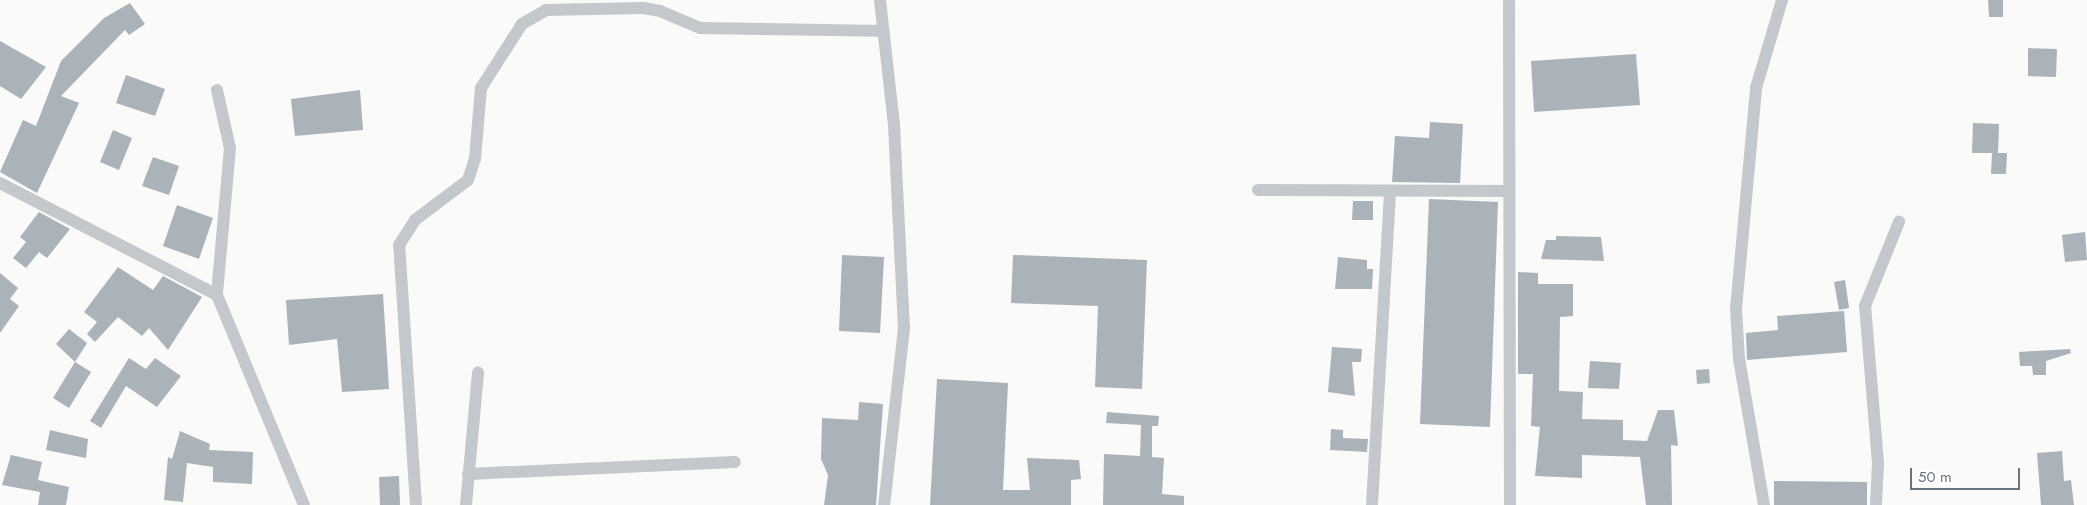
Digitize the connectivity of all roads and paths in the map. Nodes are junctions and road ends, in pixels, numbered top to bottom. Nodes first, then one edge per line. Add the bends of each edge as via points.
1 (880, 0) edge
2 (1509, 0) edge
3 (1782, 0) edge
4 (883, 30) junction
5 (217, 90) dead end
6 (0, 183) edge
7 (1258, 190) dead end
8 (1390, 191) junction
9 (1509, 191) junction
10 (1899, 222) dead end
11 (217, 296) junction
12 (478, 373) dead end
13 (735, 462) dead end
14 (468, 474) junction
15 (304, 505) edge
16 (416, 505) edge
17 (466, 505) edge
18 (884, 505) edge
19 (1372, 505) edge
20 (1510, 505) edge
21 (1764, 505) edge
22 (1876, 505) edge

1 - 4 street
2 - 9 street
3 - 21 street via 1756,88 1736,309 1739,359
4 - 16 street via 700,28 660,11 643,8 546,10 522,24 481,88 470,175 415,220 399,245
4 - 18 street via 904,256 904,328
5 - 11 street via 230,148
6 - 11 street
7 - 8 street
8 - 9 street
8 - 19 street
9 - 20 street
10 - 22 street via 1865,306 1878,462
11 - 15 street
12 - 14 street
13 - 14 street
14 - 17 street

